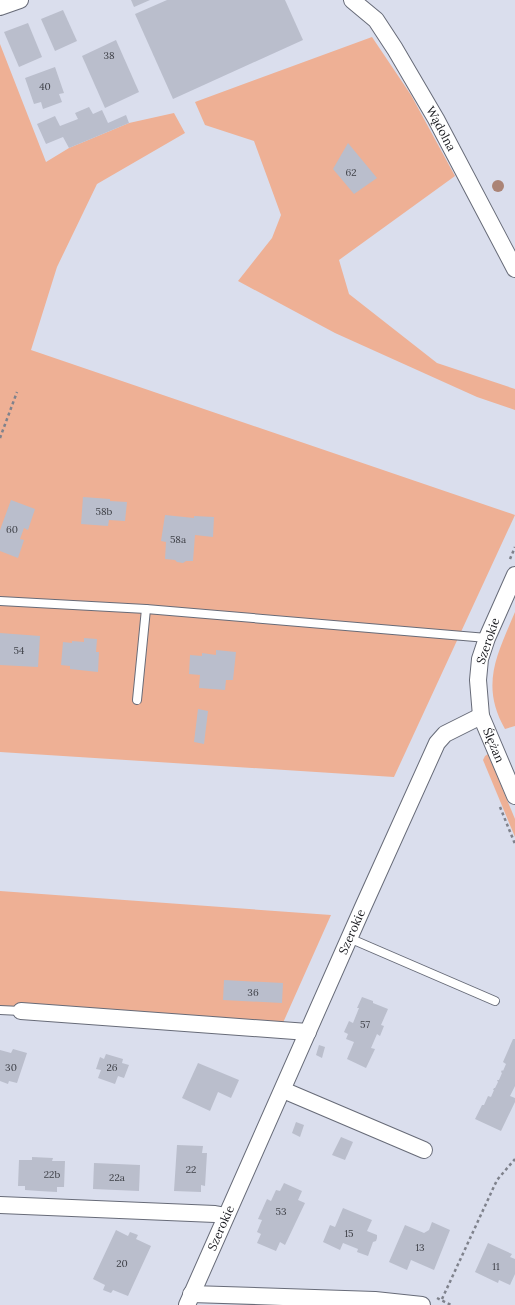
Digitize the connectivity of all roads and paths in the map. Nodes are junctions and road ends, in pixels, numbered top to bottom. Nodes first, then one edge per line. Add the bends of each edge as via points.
1 (20, 0) edge
2 (353, 0) edge
3 (0, 7) edge
4 (515, 269) edge
5 (17, 392) dead end
6 (0, 438) edge
7 (515, 575) edge
8 (0, 601) edge
9 (146, 609) junction
10 (487, 638) junction
11 (137, 700) dead end
12 (481, 716) junction
13 (515, 796) edge
14 (499, 804) dead end
15 (515, 844) edge
16 (349, 938) junction
17 (495, 1001) dead end
18 (0, 1010) edge
19 (21, 1011) joint
20 (308, 1032) junction
21 (283, 1090) junction
22 (424, 1150) dead end
23 (515, 1159) edge
24 (0, 1205) edge
25 (226, 1216) junction
26 (189, 1300) edge
27 (442, 1300) dead end
28 (422, 1305) edge

1 - 3 street
2 - 4 street, Wądolna via 376,20 395,49 436,119
5 - 6 path
7 - 10 street, Szerokie
8 - 9 lane
9 - 10 lane
9 - 11 lane
10 - 12 street, Szerokie via 478,670
12 - 13 street, Ślężan
12 - 16 street, Szerokie via 445,734 437,743
14 - 15 path
16 - 17 lane
16 - 20 street, Szerokie
18 - 19 lane
19 - 20 street
20 - 21 street, Szerokie
21 - 22 street
21 - 25 street, Szerokie
23 - 27 path via 497,1180
24 - 25 street
25 - 26 street, Szerokie
26 - 28 street via 374,1300

